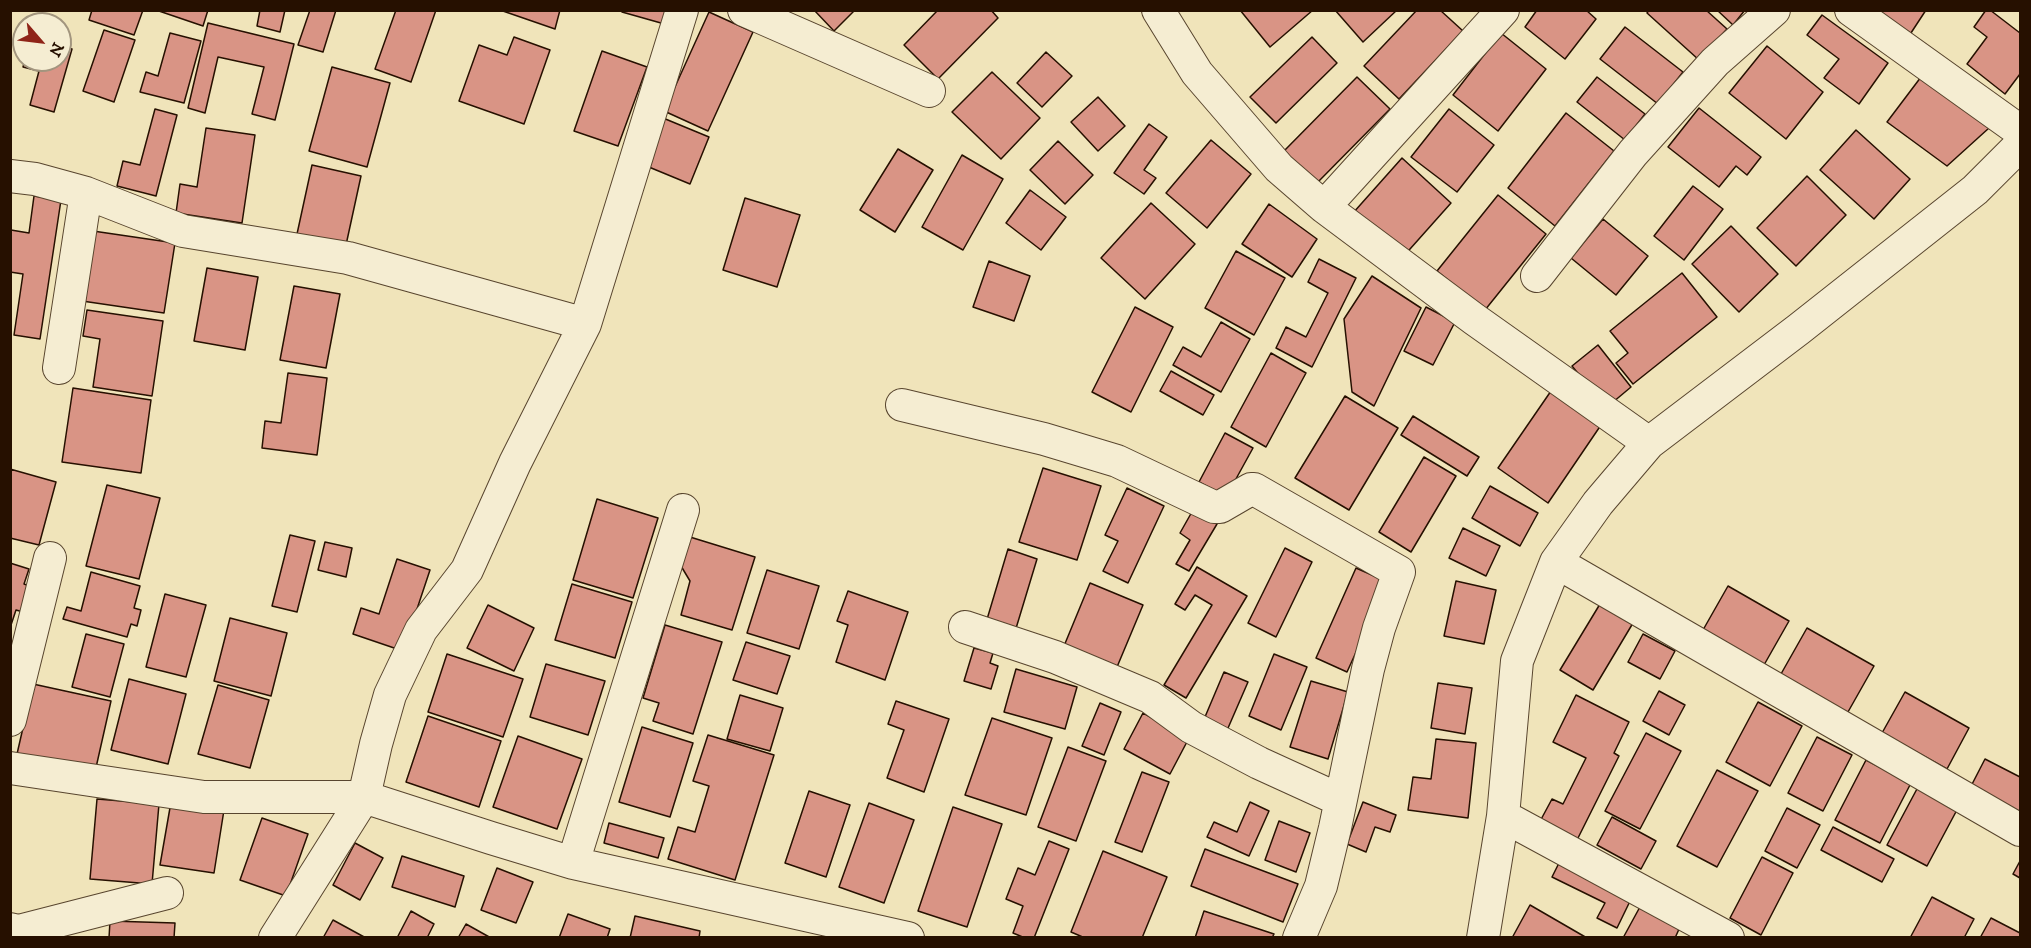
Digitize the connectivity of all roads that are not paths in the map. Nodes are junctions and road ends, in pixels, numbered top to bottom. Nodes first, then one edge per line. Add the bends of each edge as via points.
1 (682, 10) edge
2 (744, 10) edge
3 (1158, 10) edge
4 (1503, 10) edge
5 (1774, 10) edge
6 (1851, 10) edge
7 (929, 91) dead end
8 (2020, 131) edge
9 (2020, 145) edge
10 (10, 176) edge
11 (86, 193) junction
12 (1324, 207) junction
13 (1537, 276) dead end
14 (585, 324) junction
15 (59, 368) dead end
16 (902, 405) dead end
17 (1649, 443) junction
18 (683, 510) dead end
19 (50, 558) dead end
20 (1556, 562) junction
21 (965, 627) dead end
22 (10, 720) edge
23 (10, 768) edge
24 (364, 797) junction
25 (1340, 800) junction
26 (1503, 816) junction
27 (2020, 830) edge
28 (573, 863) junction
29 (167, 893) dead end
30 (10, 929) edge
31 (274, 938) edge
32 (908, 938) edge
33 (1299, 938) edge
34 (1483, 938) edge
35 (1728, 938) edge

1 - 14 street
2 - 7 street
3 - 12 street via 1197,73 1279,168
4 - 12 street
5 - 13 street via 1715,62 1633,153
6 - 8 street
9 - 17 street via 1966,198
10 - 11 street
11 - 14 street via 183,231 348,258
11 - 15 street
12 - 17 street
14 - 24 street via 467,570 421,630 394,686
16 - 25 street via 1117,461 1214,507 1251,489 1257,490 1399,572 1368,669
17 - 20 street
18 - 28 street
19 - 22 street
20 - 26 street via 1517,661
20 - 27 street
21 - 25 street via 1055,657 1150,697 1191,727
23 - 24 street via 204,797
24 - 28 street
24 - 31 street
25 - 33 street via 1321,886
26 - 34 street
26 - 35 street
28 - 32 street
29 - 30 street via 19,931

